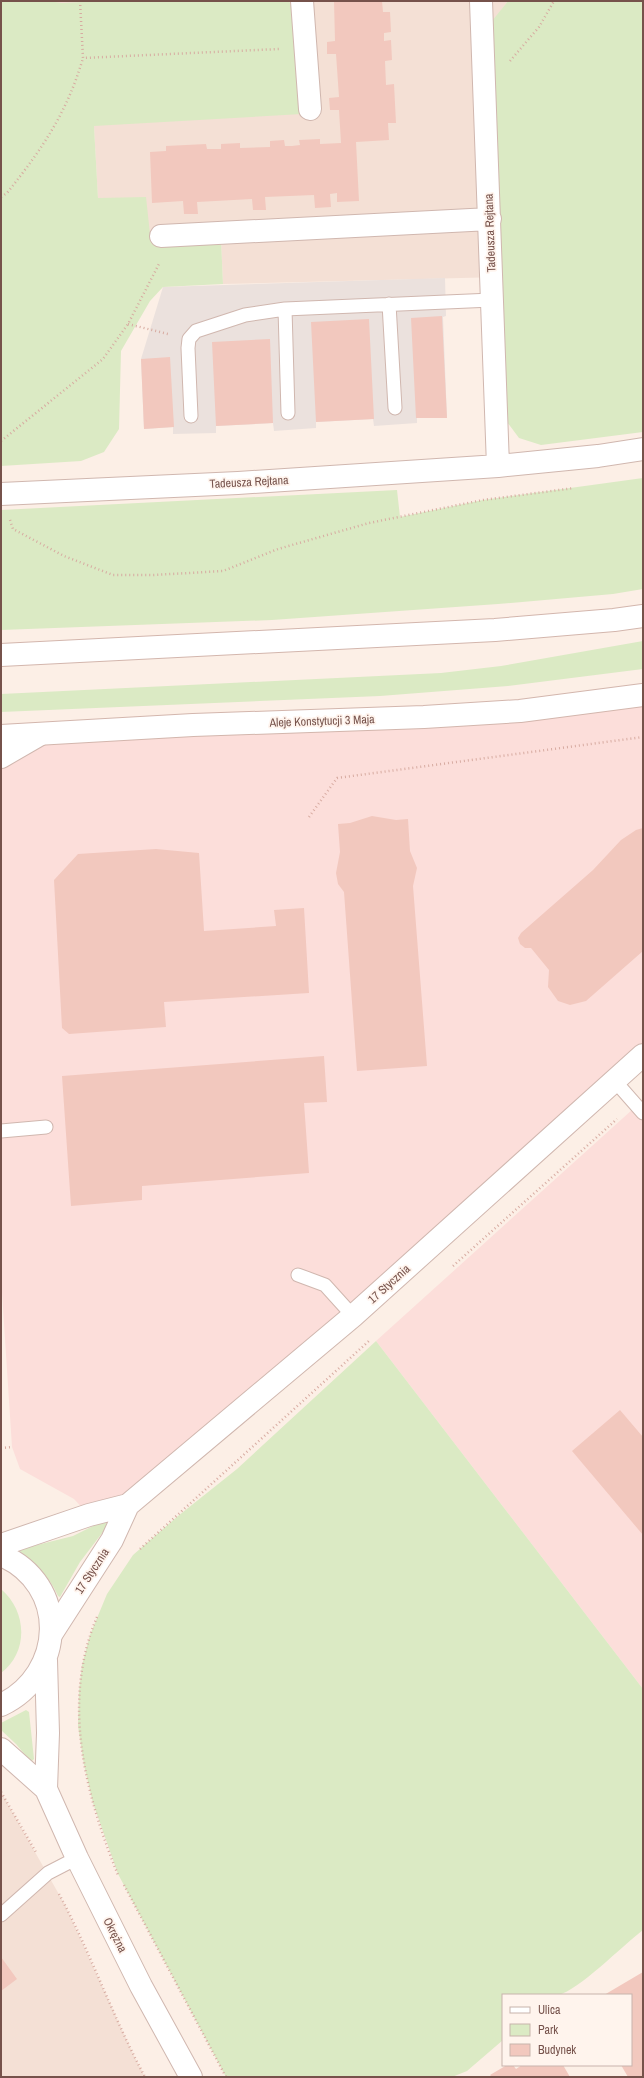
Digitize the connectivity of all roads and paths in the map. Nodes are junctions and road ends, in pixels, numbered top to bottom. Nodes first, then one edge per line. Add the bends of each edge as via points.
1 (80, 1) edge
2 (302, 1) edge
3 (481, 1) edge
4 (554, 1) edge
5 (273, 50) dead end
6 (83, 58) junction
7 (508, 64) dead end
8 (310, 110) dead end
9 (1, 198) edge
10 (490, 219) junction
11 (161, 236) dead end
12 (162, 257) dead end
13 (492, 300) junction
14 (389, 304) junction
15 (285, 309) junction
16 (128, 324) junction
17 (151, 330) dead end
18 (395, 408) dead end
19 (288, 413) dead end
20 (191, 416) dead end
21 (1, 441) edge
22 (643, 449) edge
23 (498, 466) junction
24 (578, 488) dead end
25 (2, 494) edge
26 (643, 616) edge
27 (1, 655) edge
28 (643, 694) edge
29 (39, 735) junction
30 (1, 736) edge
31 (643, 737) edge
32 (1, 757) edge
33 (309, 817) dead end
34 (643, 1055) edge
35 (614, 1080) junction
36 (639, 1108) edge
37 (46, 1127) dead end
38 (1, 1131) edge
39 (447, 1271) dead end
40 (298, 1275) dead end
41 (353, 1316) junction
42 (371, 1340) dead end
43 (12, 1447) dead end
44 (1, 1448) edge
45 (128, 1505) junction
46 (112, 1540) junction
47 (1, 1545) edge
48 (1, 1555) edge
49 (98, 1614) dead end
50 (52, 1634) junction
51 (46, 1660) junction
52 (1, 1705) edge
53 (1, 1749) edge
54 (46, 1789) junction
55 (1, 1792) edge
56 (77, 1858) junction
57 (48, 1873) junction
58 (1, 1915) edge
59 (145, 2077) edge
60 (191, 2077) edge
61 (226, 2077) edge

1 - 6 path
2 - 8 street
3 - 10 street, Tadeusza Rejtana
4 - 7 path via 539,27
5 - 6 path
6 - 9 path via 77,80 60,119 38,154
10 - 11 street
10 - 13 street, Tadeusza Rejtana
12 - 16 path
13 - 14 lane
13 - 23 street, Tadeusza Rejtana
14 - 15 lane
14 - 18 lane
15 - 19 lane
15 - 20 lane via 245,315 196,331 189,339 188,348
16 - 17 path
16 - 21 path via 103,359
22 - 23 street, Tadeusza Rejtana
23 - 25 street, Tadeusza Rejtana via 238,483
24 - 25 path via 483,500 369,523 278,549 223,570 154,575 113,575 64,556 13,529
26 - 27 street via 495,630
28 - 29 street, Aleje Konstytucji 3 Maja via 520,711
29 - 30 street, Aleje Konstytucji 3 Maja
29 - 32 street
31 - 33 path via 337,778
34 - 35 street, 17 Stycznia
35 - 36 lane
35 - 41 street, 17 Stycznia
36 - 39 path
37 - 38 lane
40 - 41 lane via 325,1285
41 - 45 street, 17 Stycznia
42 - 46 path via 133,1555
43 - 44 path
45 - 46 street, 17 Stycznia
45 - 47 street, 17 Stycznia via 89,1515
46 - 50 street, 17 Stycznia
48 - 50 street via 14,1561 35,1580 48,1605
49 - 61 path via 82,1665 78,1726 93,1803 118,1874
50 - 51 street
51 - 52 street via 33,1681 14,1698
51 - 54 street
53 - 54 street
54 - 56 street, Okrężna
55 - 57 path
56 - 57 lane
56 - 60 street, Okrężna via 141,1986
57 - 58 lane
57 - 59 path

